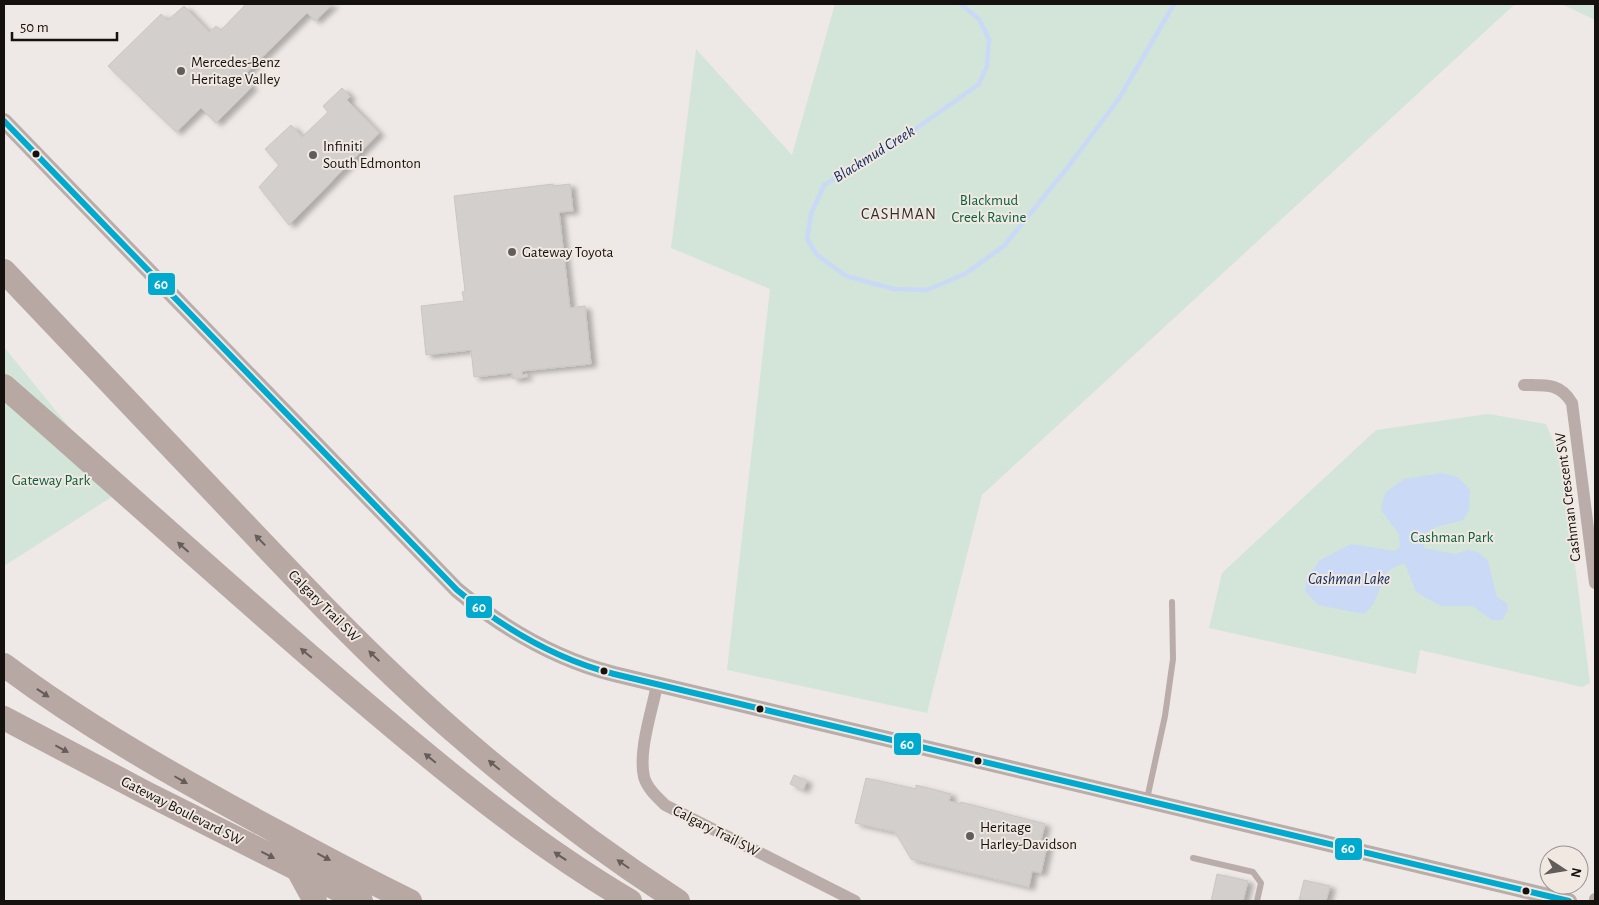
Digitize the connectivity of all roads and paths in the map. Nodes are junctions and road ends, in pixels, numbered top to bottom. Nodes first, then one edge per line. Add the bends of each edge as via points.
1 (4, 121) edge
2 (4, 271) edge
3 (1524, 385) dead end
4 (4, 386) edge
5 (1595, 583) edge
6 (1172, 602) dead end
7 (4, 665) edge
8 (657, 685) junction
9 (4, 718) edge
10 (1147, 800) junction
11 (1192, 858) dead end
12 (298, 870) junction
13 (652, 884) junction
14 (316, 901) edge
15 (361, 901) edge
16 (410, 901) edge
17 (630, 901) edge
18 (678, 901) edge
19 (695, 901) edge
20 (855, 901) edge
21 (1257, 901) edge
22 (1569, 901) edge

1 - 8 street via 457,590 495,620 545,650 595,670
13 -> 2 highway, Calgary Trail SW via 523,789 461,738 382,664 312,595
3 - 5 street, Cashman Crescent SW via 1560,388 1572,403
17 -> 4 highway via 533,838 419,750 240,597
6 - 10 lane via 1173,659
7 -> 16 highway via 77,716 183,781
8 - 10 street
8 - 20 street, Calgary Trail SW via 643,753 644,777 651,792 665,805
9 -> 12 highway, Gateway Boulevard SW
10 - 22 street
11 - 21 lane via 1253,872 1261,883
12 - 14 highway
12 - 15 highway, Gateway Boulevard SW
13 - 18 highway, Calgary Trail SW
13 - 19 highway

